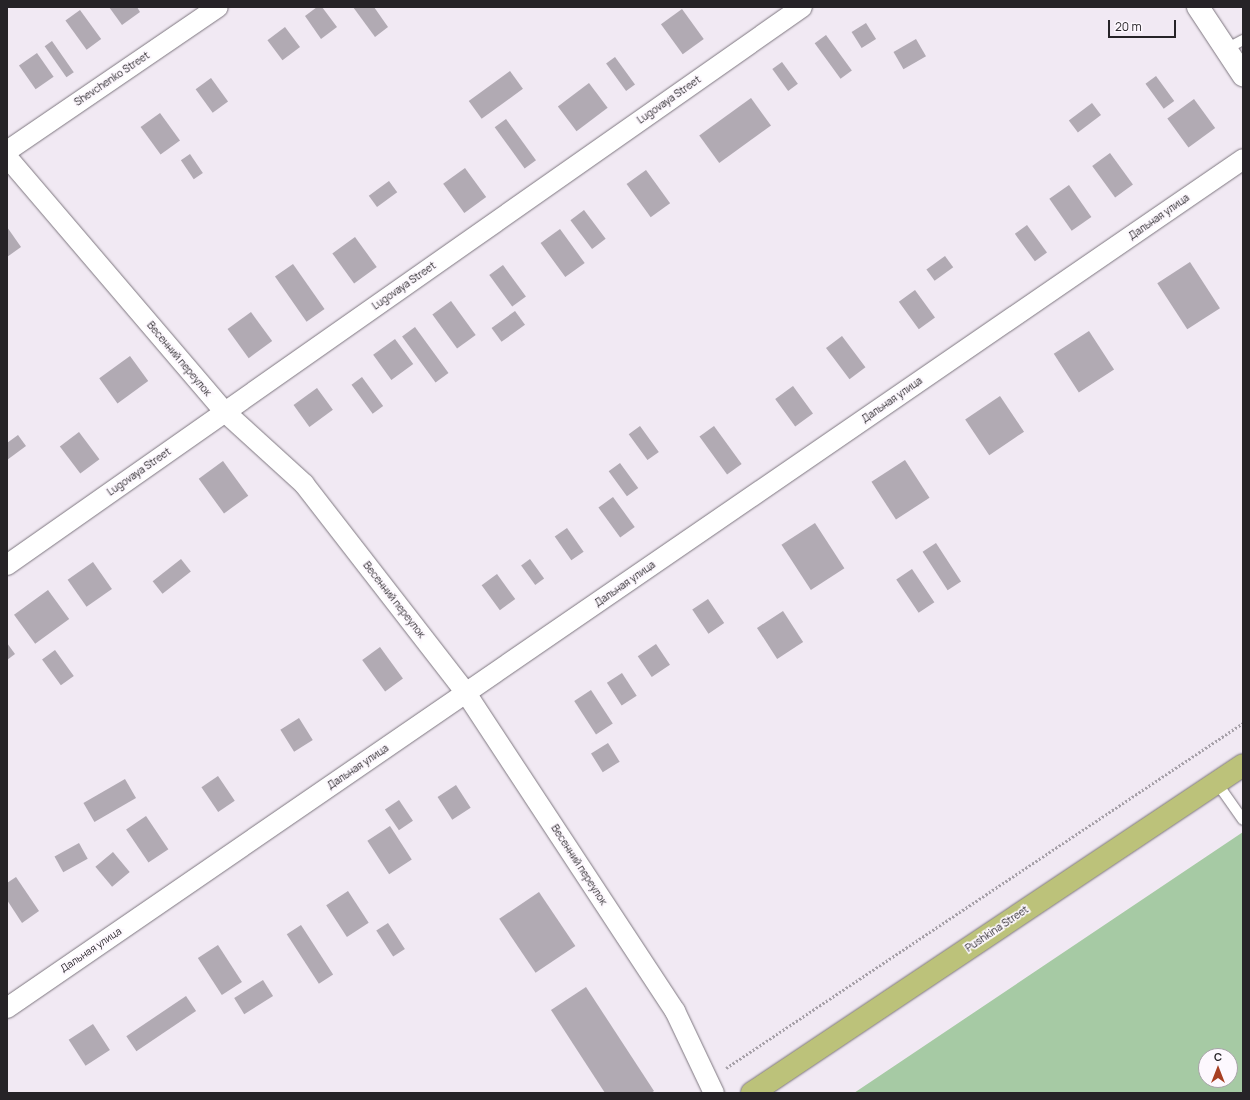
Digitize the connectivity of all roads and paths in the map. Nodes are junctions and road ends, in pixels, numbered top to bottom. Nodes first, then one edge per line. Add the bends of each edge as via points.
1 (218, 7) edge
2 (802, 7) edge
3 (1198, 7) edge
4 (1235, 44) edge
5 (1243, 75) edge
6 (7, 151) edge
7 (7, 157) edge
8 (1243, 159) edge
9 (225, 412) junction
10 (7, 565) edge
11 (466, 693) junction
12 (1243, 723) edge
13 (1243, 766) edge
14 (1217, 783) junction
15 (1243, 820) edge
16 (7, 1008) edge
17 (711, 1087) edge
18 (752, 1093) edge

1 - 6 street, Shevchenko Street
2 - 9 street, Lugovaya Street
3 - 4 street
4 - 5 street
7 - 9 street, Весенний переулок
8 - 11 street, Дальная улица
9 - 10 street, Lugovaya Street
9 - 11 street, Весенний переулок via 304,484
11 - 16 street, Дальная улица
11 - 17 street, Весенний переулок via 675,1011
12 - 17 path
13 - 14 main road, Pushkina Street
14 - 15 lane
14 - 18 main road, Pushkina Street

